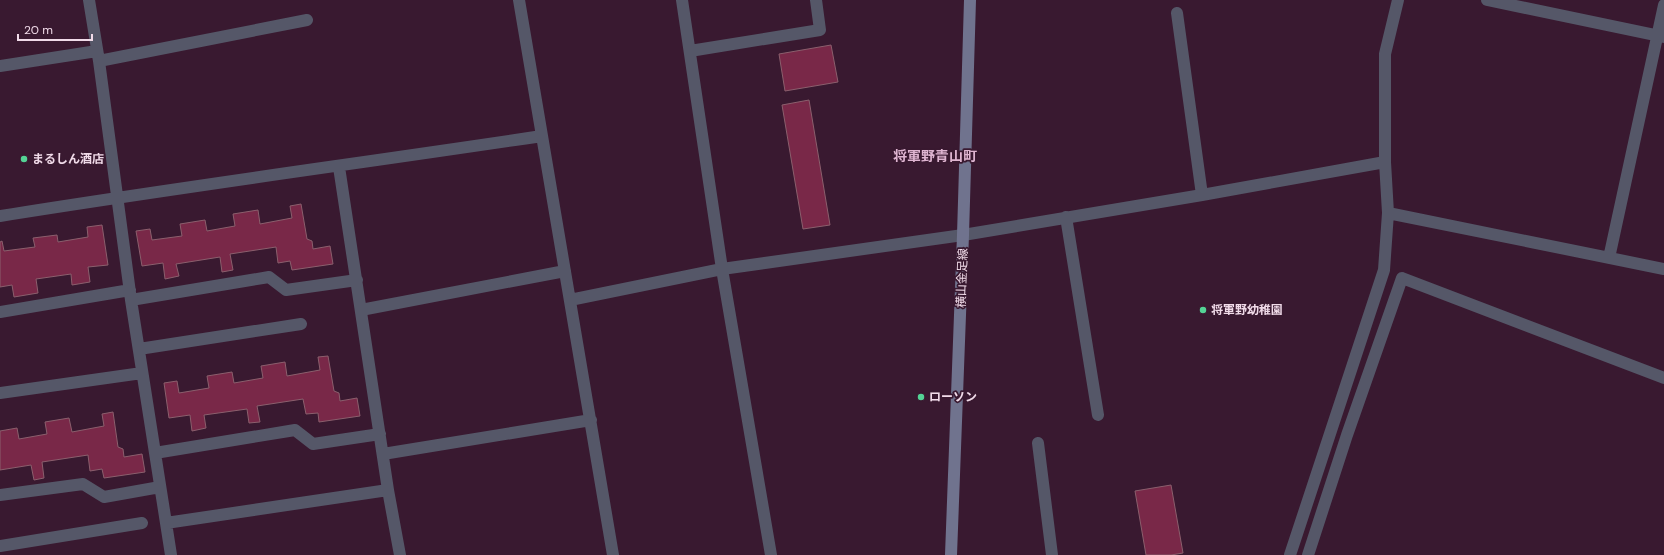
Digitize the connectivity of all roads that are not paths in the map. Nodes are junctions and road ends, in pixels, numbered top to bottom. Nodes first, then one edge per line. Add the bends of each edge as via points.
1 (89, 0) edge
2 (519, 0) edge
3 (682, 0) edge
4 (816, 0) edge
5 (970, 0) edge
6 (1398, 0) edge
7 (1487, 0) edge
8 (1664, 5) edge
9 (1177, 13) dead end
10 (307, 20) dead end
11 (1661, 36) edge
12 (690, 51) junction
13 (98, 56) junction
14 (0, 66) edge
15 (542, 136) junction
16 (1385, 162) junction
17 (340, 167) junction
18 (1202, 195) junction
19 (118, 197) junction
20 (1388, 213) junction
21 (0, 216) edge
22 (1066, 217) junction
23 (964, 235) junction
24 (1609, 258) junction
25 (722, 268) junction
26 (1664, 269) edge
27 (565, 271) junction
28 (356, 280) junction
29 (131, 295) junction
30 (570, 300) junction
31 (361, 310) junction
32 (0, 312) edge
33 (301, 324) dead end
34 (139, 349) junction
35 (142, 373) junction
36 (1664, 378) edge
37 (0, 394) edge
38 (1098, 415) dead end
39 (591, 420) junction
40 (380, 434) junction
41 (1038, 444) dead end
42 (155, 453) junction
43 (383, 454) junction
44 (160, 488) junction
45 (388, 490) junction
46 (0, 495) edge
47 (142, 523) dead end
48 (166, 523) junction
49 (0, 546) edge
50 (171, 555) edge
51 (400, 555) edge
52 (614, 555) edge
53 (771, 555) edge
54 (951, 555) edge
55 (1052, 555) edge
56 (1290, 555) edge
57 (1308, 555) edge

1 - 13 street
2 - 15 street
3 - 12 street
4 - 12 street via 820,30
5 - 23 street, 横山金足線
6 - 16 street via 1386,54
7 - 11 street
8 - 11 street
9 - 18 street
10 - 13 street
11 - 24 street
12 - 25 street
13 - 14 street
13 - 19 street
15 - 17 street
15 - 27 street
16 - 18 street
16 - 20 street
17 - 19 street
17 - 28 street
18 - 22 street
19 - 21 street
19 - 29 street
20 - 24 street
20 - 56 street via 1384,270
22 - 23 street
22 - 38 street
23 - 25 street
23 - 54 street, 横山金足線
24 - 26 street
25 - 30 street
25 - 53 street
27 - 30 street
27 - 31 street
28 - 29 street via 286,290 269,277
28 - 31 street
29 - 32 street
29 - 34 street
30 - 39 street
31 - 40 street
33 - 34 street
34 - 35 street
35 - 37 street
35 - 42 street
36 - 57 street via 1402,278
39 - 43 street
39 - 52 street
40 - 42 street via 313,444 295,430
40 - 43 street
41 - 55 street
42 - 44 street
43 - 45 street
44 - 46 street via 104,498 83,484
44 - 48 street
45 - 48 street
45 - 51 street
47 - 49 street
48 - 50 street

